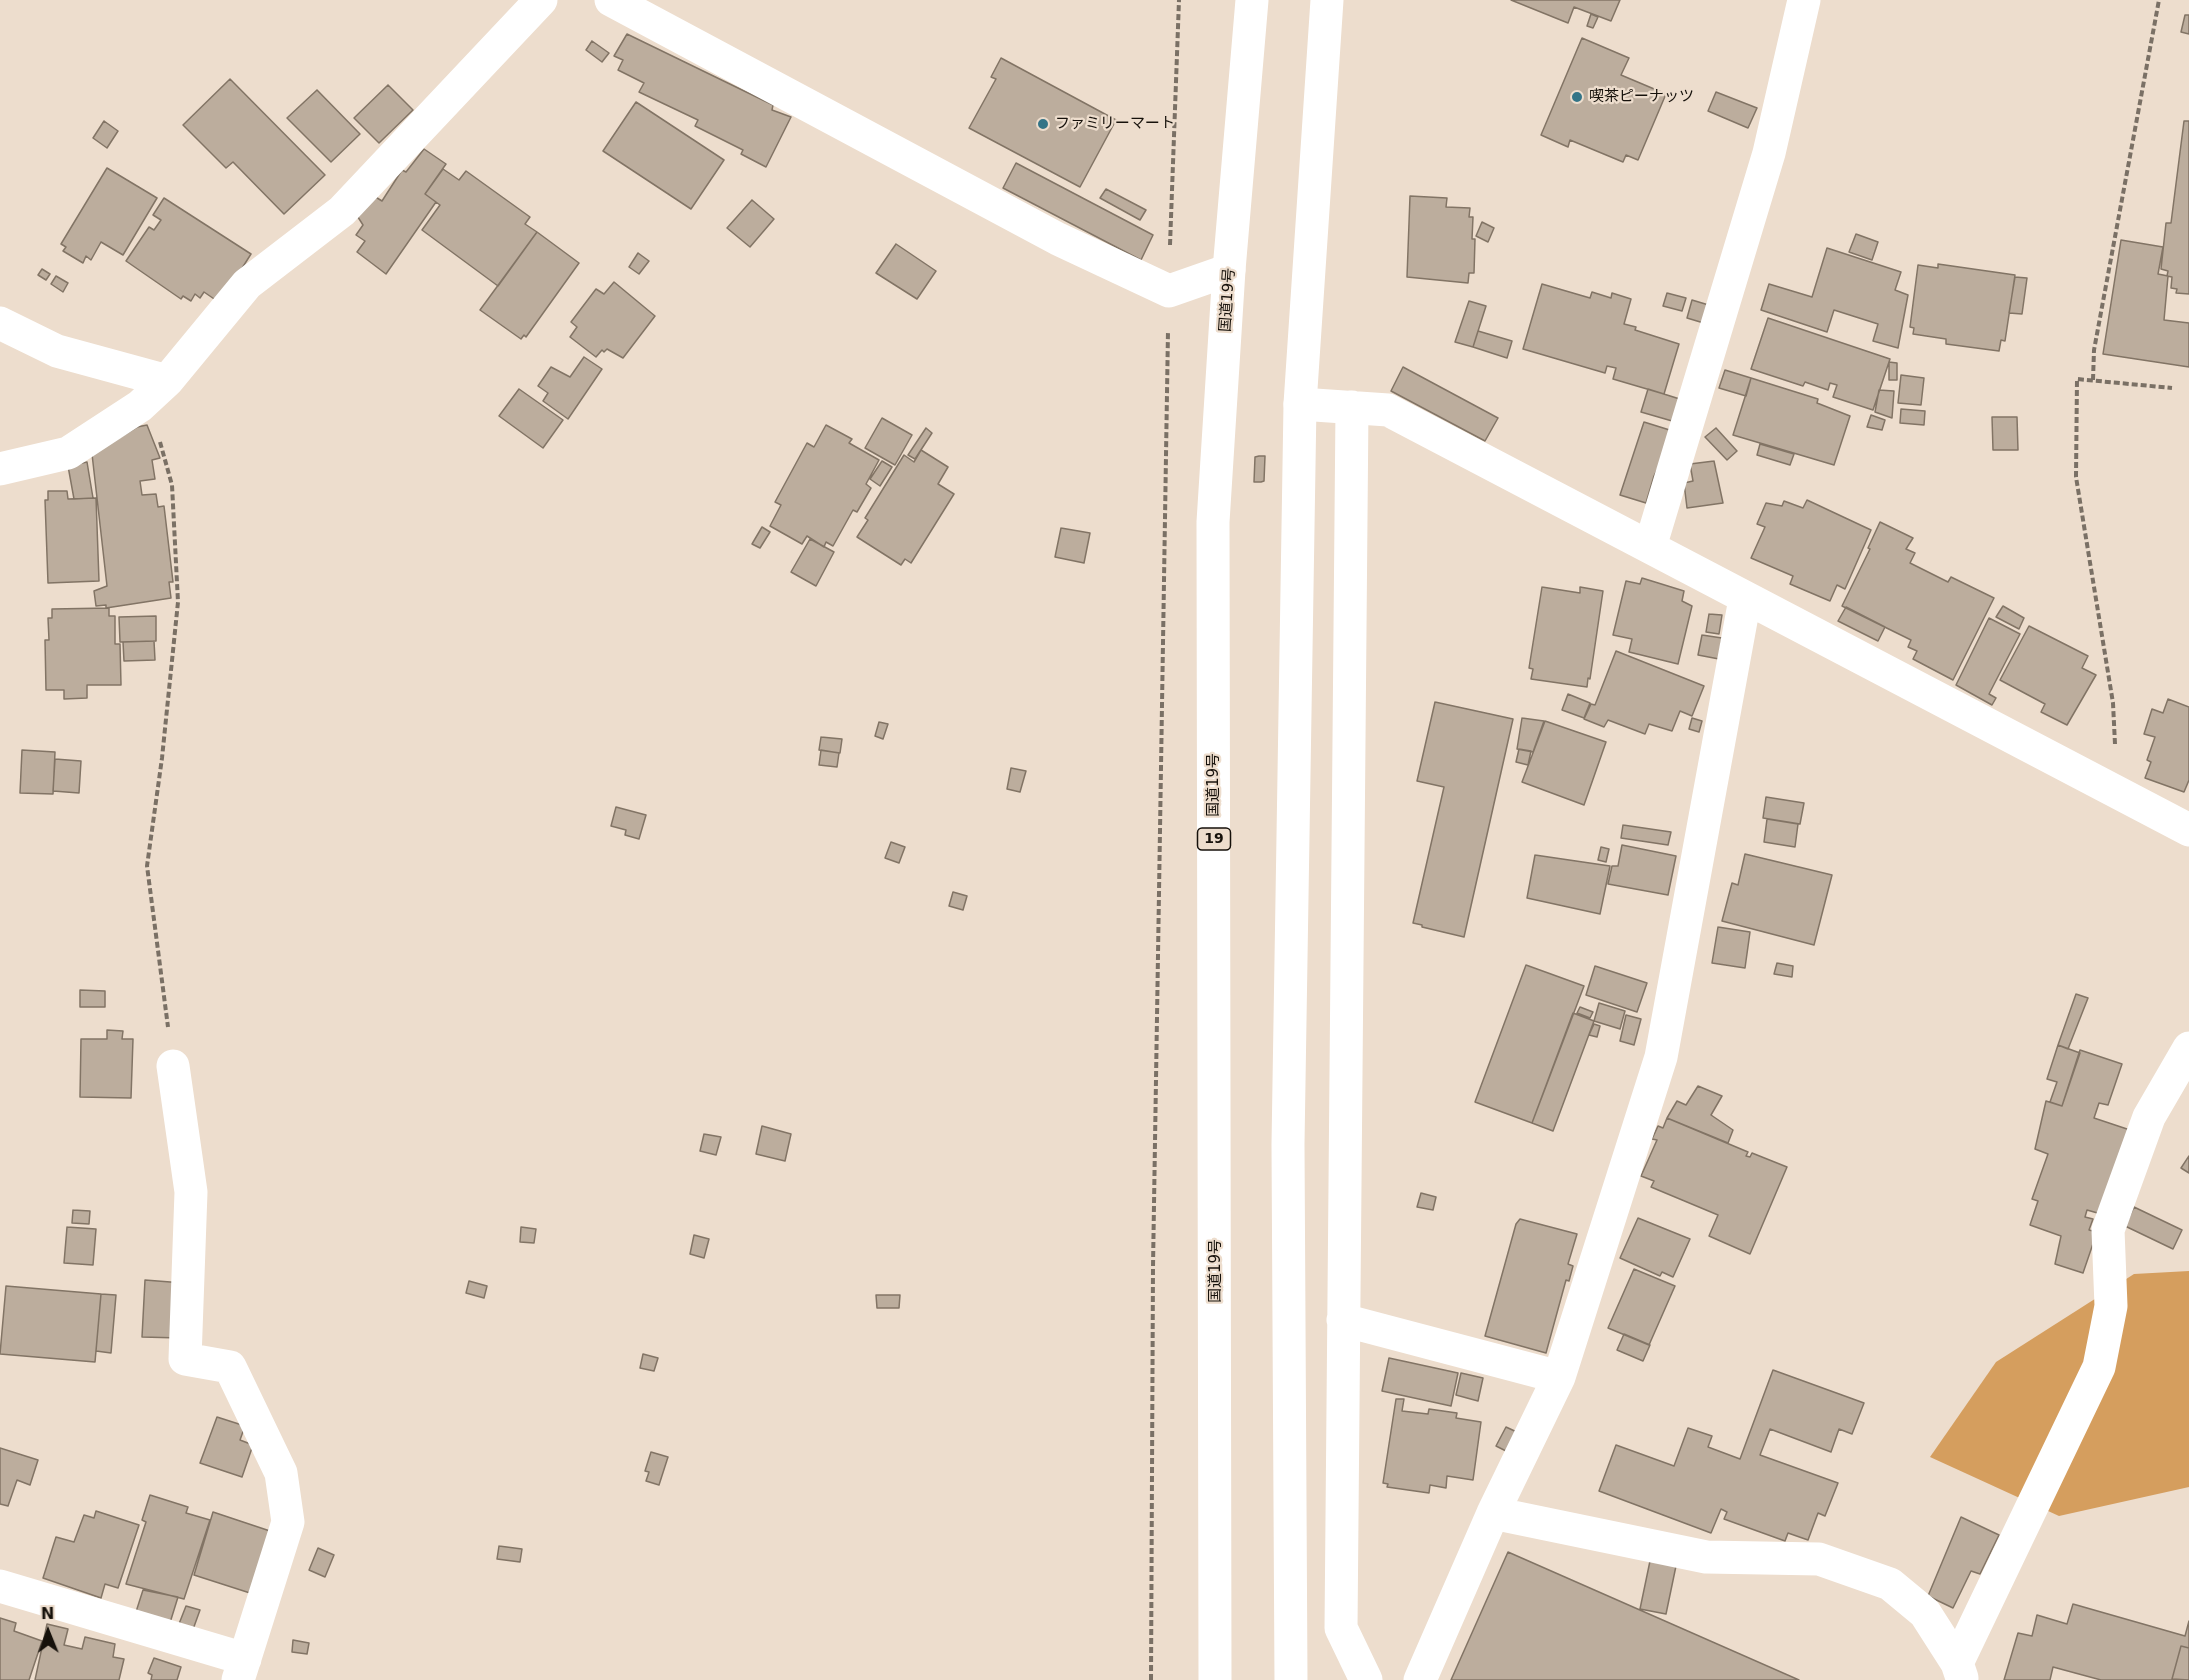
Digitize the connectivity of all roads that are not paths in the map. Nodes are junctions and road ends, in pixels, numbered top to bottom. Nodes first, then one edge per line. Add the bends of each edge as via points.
1 (541, 0) edge
2 (611, 0) edge
3 (1252, 0) edge
4 (1328, 0) edge
5 (1804, 0) edge
6 (1230, 270) junction
7 (0, 323) edge
8 (167, 381) junction
9 (1300, 404) junction
10 (1352, 407) junction
11 (0, 469) edge
12 (1650, 547) junction
13 (1745, 599) junction
14 (2189, 830) edge
15 (2189, 1048) edge
16 (173, 1066) road end
17 (1343, 1320) junction
18 (1559, 1377) junction
19 (1493, 1513) junction
20 (0, 1586) edge
21 (242, 1669) edge
22 (1960, 1671) edge
23 (1215, 1680) edge
24 (1291, 1680) edge
25 (1366, 1680) edge
26 (1420, 1680) edge

1 - 8 main road via 342,211 247,284
2 - 6 main road via 1058,239 1169,291
3 - 6 main road, 国道19号 / 19
4 - 9 main road
5 - 12 main road via 1769,153
6 - 23 main road, 国道19号 / 19 via 1213,522
7 - 8 main road via 57,351
8 - 11 main road via 140,406 68,453
9 - 10 main road
9 - 24 main road via 1288,1144
10 - 12 main road via 1388,410
10 - 17 main road
12 - 13 main road
13 - 14 main road
13 - 18 main road via 1661,1057
15 - 22 main road via 2149,1117 2108,1230 2111,1306 2099,1367
16 - 21 main road via 191,1192 184,1359 230,1367 281,1473 288,1522
17 - 18 main road
17 - 25 main road via 1341,1628
18 - 19 main road
19 - 22 main road via 1706,1557 1819,1559 1890,1584 1925,1613
19 - 26 main road
20 - 21 main road

